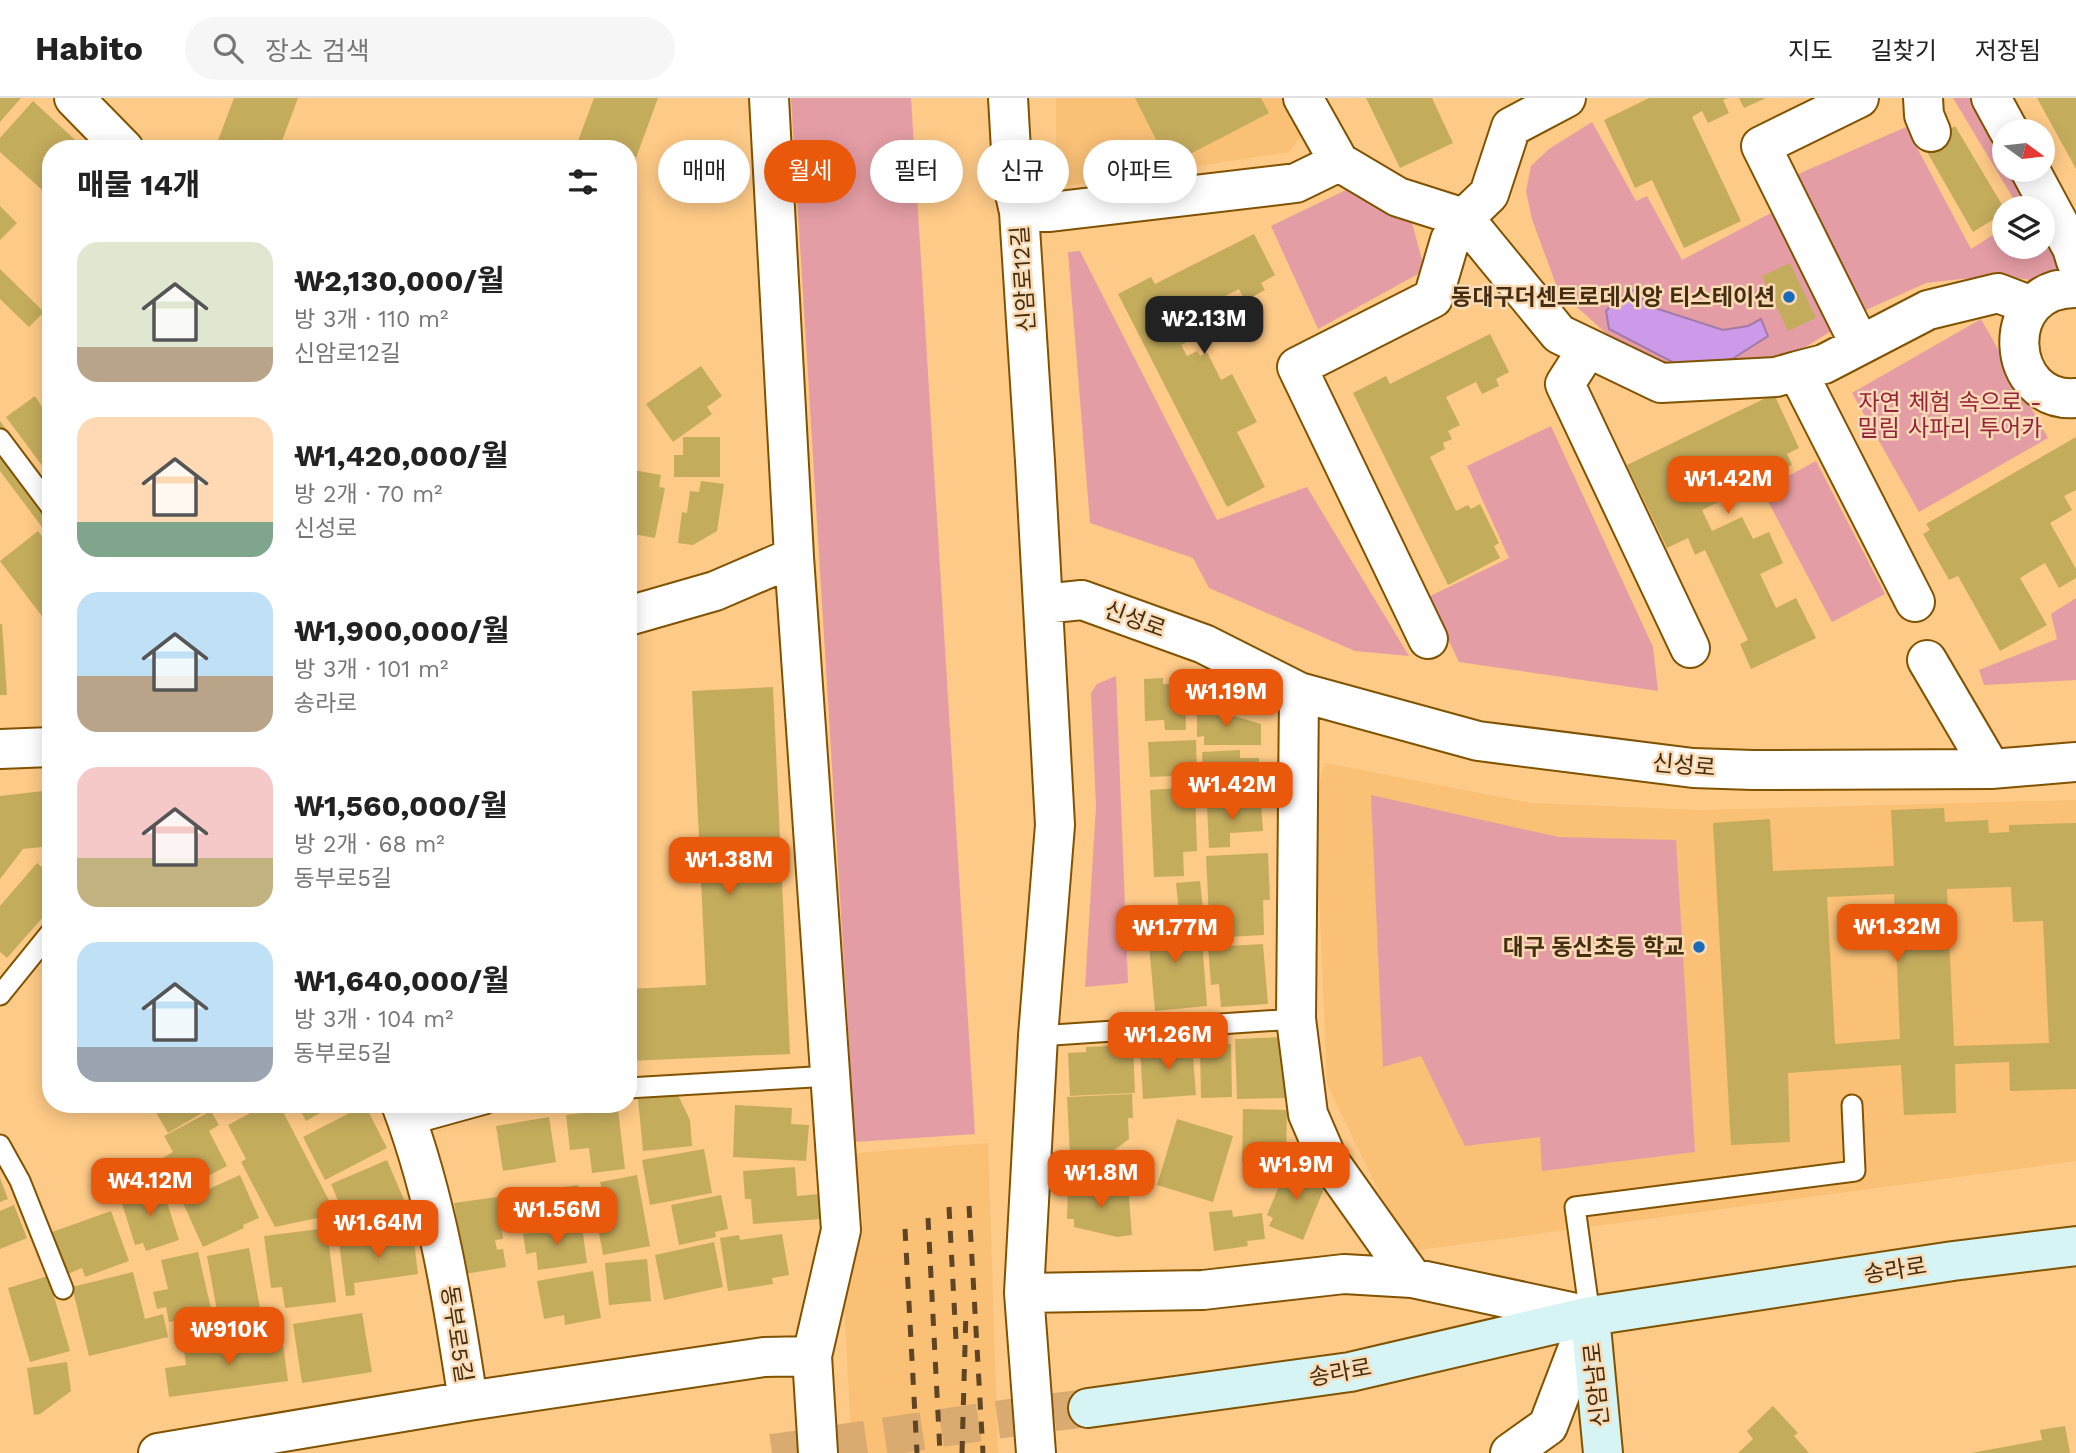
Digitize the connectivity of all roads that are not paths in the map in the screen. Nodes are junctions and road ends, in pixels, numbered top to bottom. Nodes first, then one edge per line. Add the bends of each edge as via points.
1 (769, 98) edge
2 (1008, 98) edge
3 (1303, 98) edge
4 (1566, 98) edge
5 (1859, 98) edge
6 (1991, 98) edge
7 (94, 106) edge
8 (1504, 112) edge
9 (2002, 119) edge
10 (118, 140) edge
11 (1339, 162) junction
12 (2036, 182) edge
13 (1018, 212) junction
14 (1464, 218) junction
15 (2076, 261) edge
16 (2076, 288) edge
17 (2032, 306) junction
18 (1860, 345) junction
19 (1588, 348) junction
20 (1797, 371) junction
21 (2076, 398) edge
22 (0, 439) edge
23 (42, 495) edge
24 (794, 556) junction
25 (1915, 601) dead end
26 (1043, 604) junction
27 (637, 611) edge
28 (1429, 639) dead end
29 (1690, 648) dead end
30 (1927, 660) dead end
31 (1299, 692) junction
32 (42, 747) edge
33 (0, 749) edge
34 (2076, 762) edge
35 (1991, 769) junction
36 (42, 943) edge
37 (0, 995) edge
38 (1296, 1019) junction
39 (1038, 1035) junction
40 (830, 1076) junction
41 (637, 1087) edge
42 (1852, 1105) dead end
43 (405, 1115) edge
44 (0, 1145) edge
45 (2076, 1246) edge
46 (1412, 1278) junction
47 (63, 1289) dead end
48 (1024, 1293) junction
49 (1590, 1316) junction
50 (812, 1356) junction
51 (468, 1401) junction
52 (1088, 1408) tunnel mouth
53 (158, 1453) edge
54 (818, 1453) edge
55 (1036, 1453) edge
56 (1510, 1453) edge
57 (1603, 1453) edge

1 - 24 street
2 - 13 street, 신암로12길
3 - 11 street
4 - 8 street
5 - 18 street via 1760,146
6 - 9 street
7 - 10 street
8 - 14 street via 1489,194
11 - 13 street via 1296,183
11 - 14 street via 1398,197
12 - 15 street
13 - 26 street, 신암로12길
14 - 19 street via 1559,334
14 - 28 street via 1450,240 1433,298 1297,368
16 - 17 street via 2047,294
17 - 18 street via 1998,293 1928,310
17 - 21 street via 2018,340 2027,373 2054,395
18 - 20 street via 1824,364
19 - 20 street via 1661,383 1776,377
19 - 29 street via 1565,384
20 - 25 street
22 - 23 lane
24 - 27 street via 715,591
24 - 40 street
26 - 31 street, 신성로 via 1082,600 1204,644
26 - 39 street, 신암로12길 via 1055,825
30 - 35 street
31 - 35 street, 신성로 via 1478,741 1693,768
31 - 38 street
32 - 33 street
34 - 35 street, 신성로
36 - 37 lane
38 - 39 lane
38 - 46 street via 1308,1114 1327,1158
39 - 48 street, 신암로12길
40 - 41 lane
40 - 50 street via 841,1230
42 - 49 lane via 1855,1171 1575,1207
43 - 51 street, 동부로5길 via 452,1290
44 - 47 lane via 20,1181
45 - 49 main road, 송라로
46 - 48 street, 송라로 via 1345,1274 1203,1290
46 - 49 street, 송라로
48 - 55 street
49 - 52 main road, 송라로 via 1350,1372
49 - 56 street via 1548,1426
49 - 57 main road, 신암남로
50 - 51 street via 764,1357
50 - 54 street
51 - 53 street

